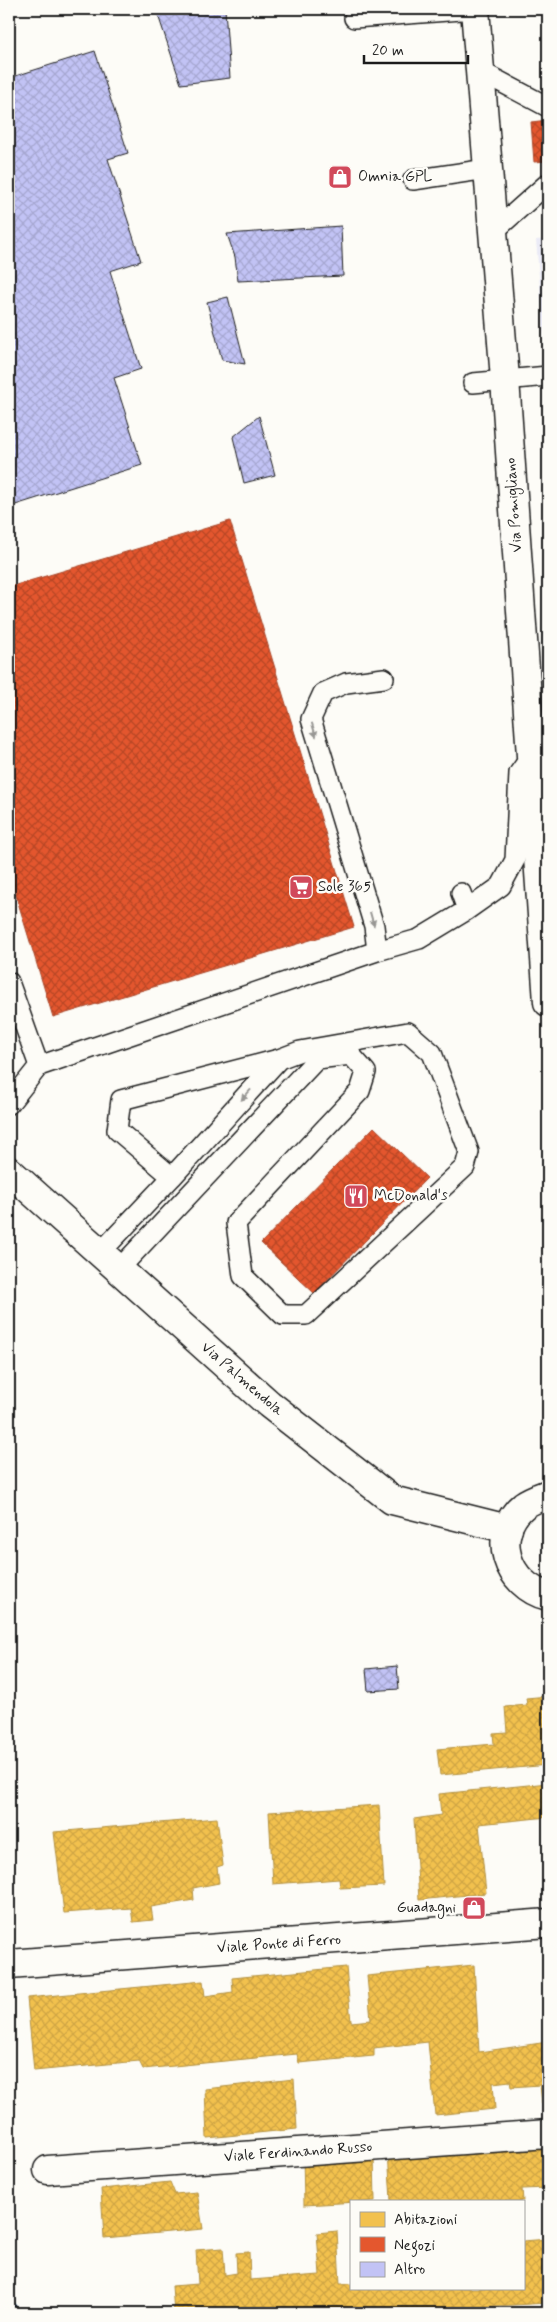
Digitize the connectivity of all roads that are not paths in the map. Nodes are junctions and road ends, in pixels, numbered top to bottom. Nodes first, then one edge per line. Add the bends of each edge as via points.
1 (475, 9) edge
2 (354, 18) dead end
3 (480, 71) junction
4 (548, 107) edge
5 (487, 170) junction
6 (412, 180) dead end
7 (548, 183) edge
8 (492, 234) junction
9 (548, 376) edge
10 (505, 379) junction
11 (473, 383) dead end
12 (384, 678) dead end
13 (531, 756) junction
14 (377, 951) junction
15 (9, 982) edge
16 (548, 1002) edge
17 (279, 1059) junction
18 (39, 1066) junction
19 (9, 1104) edge
20 (9, 1171) edge
21 (172, 1177) junction
22 (109, 1262) junction
23 (548, 1471) edge
24 (542, 1496) edge
25 (508, 1529) junction
26 (548, 1596) edge
27 (548, 1923) edge
28 (9, 1964) edge
29 (548, 2134) edge
30 (48, 2170) dead end

1 - 2 lane
1 - 3 street, Via Pomigliano
3 - 4 lane
3 - 5 street, Via Pomigliano
5 - 6 lane
5 - 8 street, Via Pomigliano
7 - 8 lane
8 - 10 street, Via Pomigliano
9 - 10 lane
10 - 11 lane
10 - 13 street, Via Pomigliano
12 -> 14 lane via 346,683 323,693 310,719 374,926
13 - 14 lane via 519,773 515,860 501,886 464,901 419,939
13 - 16 street, Via Pomigliano
14 - 18 lane
15 - 18 lane
17 -> 21 lane
17 - 21 lane via 121,1100 117,1130
17 - 22 lane via 300,1051 408,1032 432,1054 469,1152 465,1167 306,1315 284,1315 243,1276 236,1223 360,1091 366,1072 351,1055 317,1059
18 - 19 lane
20 - 22 street, Via Palmendola
21 - 22 lane
22 - 25 street, Via Palmendola via 269,1404 392,1500
23 - 24 street
24 - 25 street via 524,1505
25 - 26 street via 506,1551 514,1573 524,1585
27 - 28 street, Viale Ponte di Ferro
29 - 30 street, Viale Ferdinando Russo

